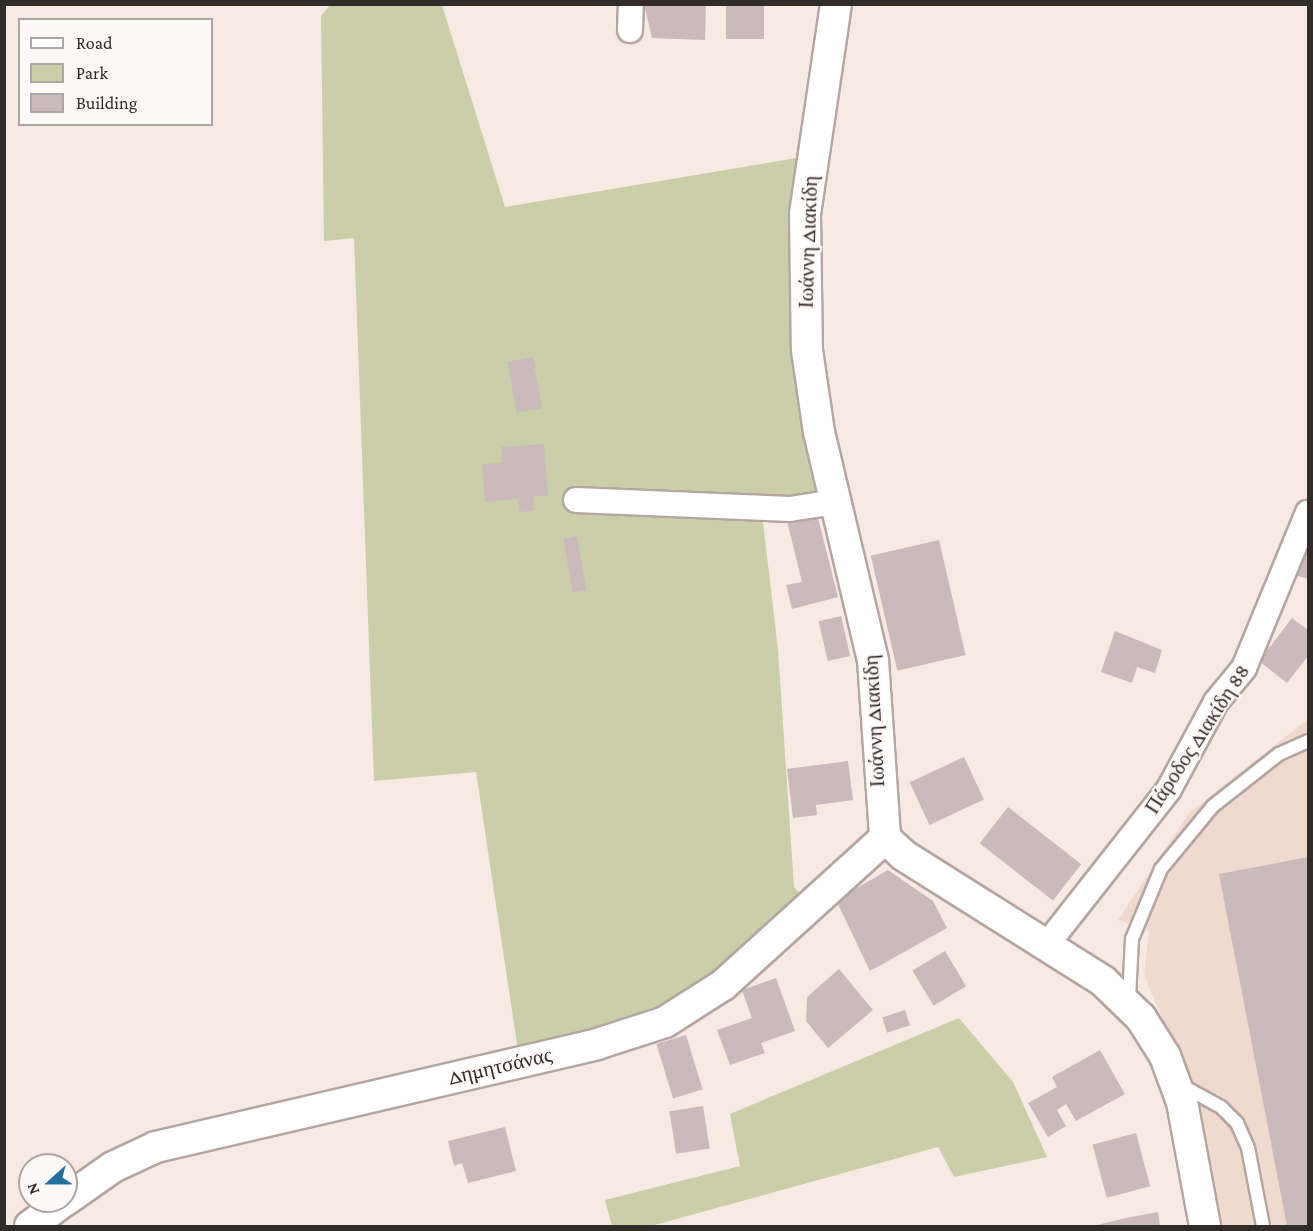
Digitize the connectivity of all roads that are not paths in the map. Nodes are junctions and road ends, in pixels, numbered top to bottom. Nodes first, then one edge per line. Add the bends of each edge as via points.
1 (631, 4) edge
2 (836, 4) edge
3 (630, 30) dead end
4 (576, 500) dead end
5 (835, 502) junction
6 (1308, 513) edge
7 (1308, 741) edge
8 (885, 838) junction
9 (1048, 943) junction
10 (1130, 1006) junction
11 (1176, 1083) junction
12 (78, 1191) edge
13 (48, 1213) edge
14 (30, 1227) edge
15 (1204, 1227) edge
16 (1263, 1227) edge

1 - 3 street
2 - 5 street, Ιωάννη Διακίδη via 812,152 804,267 813,399
4 - 5 street via 790,508
5 - 8 street, Ιωάννη Διακίδη via 873,660
6 - 9 street, Πάροδος Διακίδη 88 via 1244,668 1216,702 1169,789
7 - 10 lane via 1279,754 1213,806 1161,869 1132,939
8 - 9 street via 903,855
8 - 12 street, Δημητσάνας via 723,985 665,1022 597,1044 156,1147 113,1167
9 - 10 street
10 - 11 street via 1156,1038
11 - 15 street
11 - 16 lane via 1221,1107 1237,1123 1248,1148
13 - 14 street, Δημητσάνας

